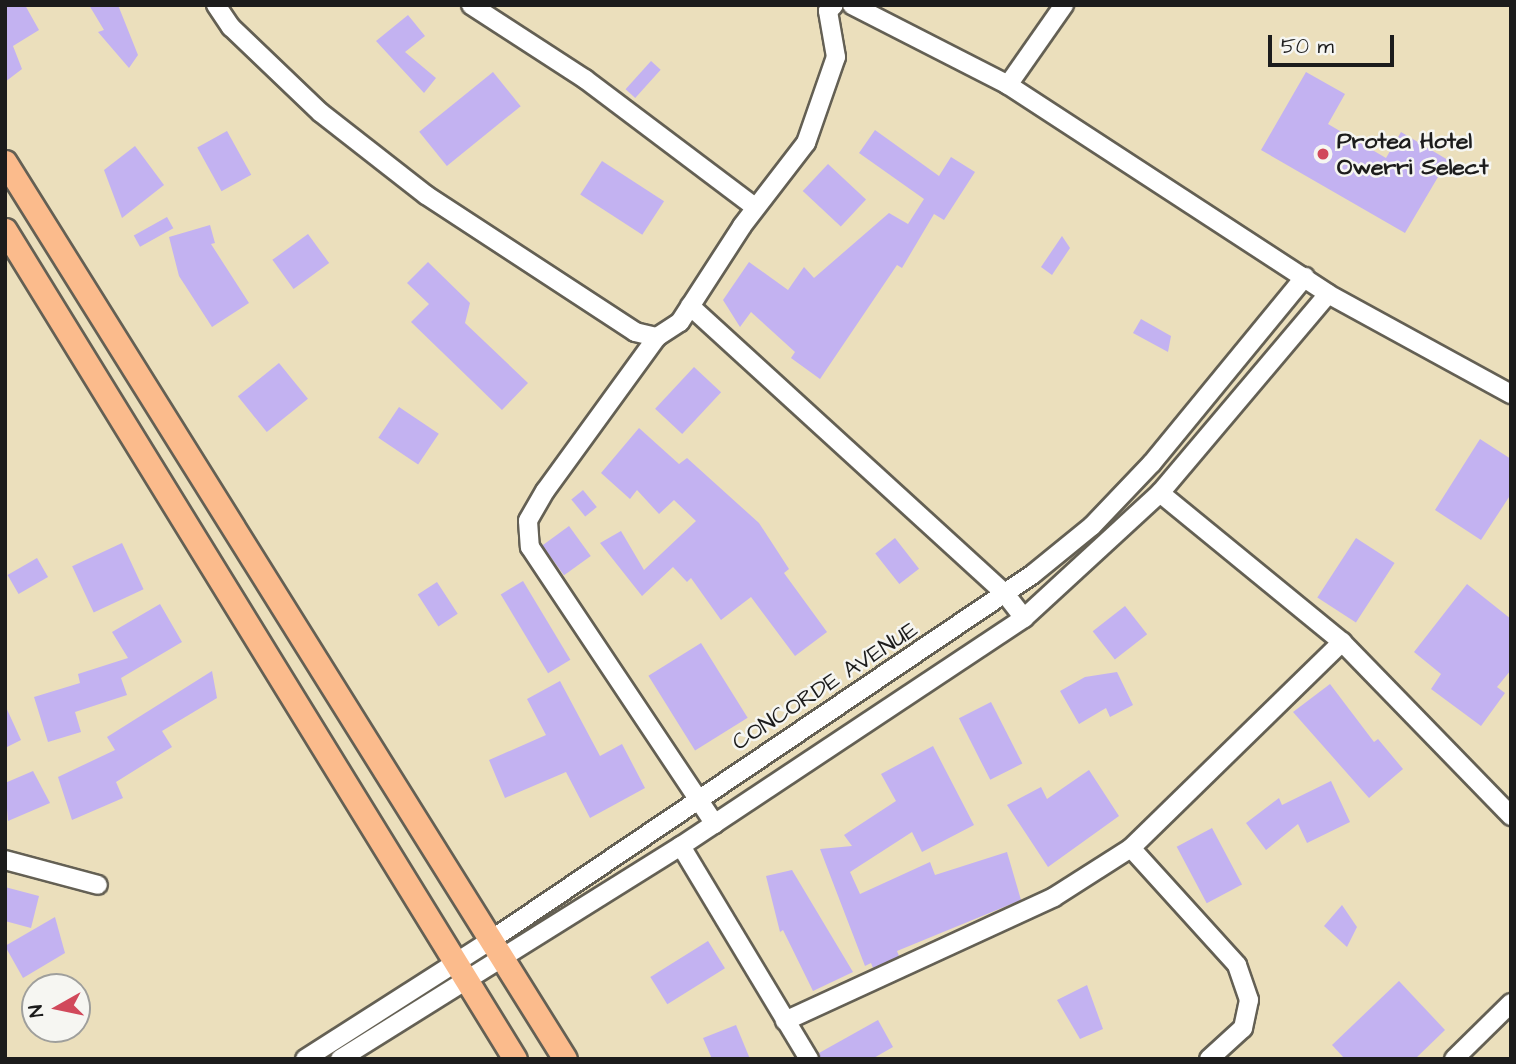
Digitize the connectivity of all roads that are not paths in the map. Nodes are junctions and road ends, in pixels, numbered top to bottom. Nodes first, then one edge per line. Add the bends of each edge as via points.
1 (471, 5) edge
2 (834, 5) edge
3 (852, 5) edge
4 (1064, 5) edge
5 (219, 6) edge
6 (1008, 85) junction
7 (5, 162) edge
8 (755, 207) junction
9 (5, 230) edge
10 (1305, 277) junction
11 (1328, 293) junction
12 (690, 306) junction
13 (657, 337) junction
14 (1511, 394) edge
15 (1160, 493) junction
16 (1006, 595) junction
17 (1024, 618) junction
18 (1342, 642) junction
19 (701, 798) junction
20 (1511, 816) edge
21 (715, 824) junction
22 (681, 846) junction
23 (1132, 848) junction
24 (5, 860) edge
25 (99, 885) dead end
26 (499, 948) junction
27 (462, 971) junction
28 (1511, 1003) edge
29 (785, 1021) junction
30 (305, 1059) edge
31 (340, 1059) edge
32 (514, 1059) edge
33 (565, 1059) edge
34 (808, 1059) edge
35 (1209, 1059) edge
36 (1454, 1059) edge

1 - 8 street via 585,79
2 - 8 street via 828,11 836,57 806,143
3 - 6 street
4 - 6 street
5 - 13 street via 231,27 321,113 426,195 635,332
6 - 10 street
7 - 26 main road
8 - 12 street
9 - 27 main road
10 - 11 street
10 - 16 street, CONCORDE AVENUE via 1122,495 1092,526
11 - 14 street
11 - 15 street, CONCORDE AVENUE
12 - 13 street via 669,332
12 - 16 street
13 - 19 street via 545,491 528,521 530,547
15 - 17 street, CONCORDE AVENUE
15 - 18 street
16 - 17 street
16 - 19 street, CONCORDE AVENUE
17 - 21 street, CONCORDE AVENUE
18 - 20 street
18 - 23 street
19 - 21 street
19 - 26 street, CONCORDE AVENUE
21 - 22 street, CONCORDE AVENUE
22 - 26 street, CONCORDE AVENUE
22 - 29 street
23 - 29 street via 1054,897
23 - 35 street via 1237,965 1248,1000 1243,1028
24 - 25 street
26 - 27 street, CONCORDE AVENUE
26 - 33 main road
27 - 30 street, CONCORDE AVENUE
27 - 31 street, CONCORDE AVENUE
27 - 32 main road
28 - 36 street
29 - 34 street

